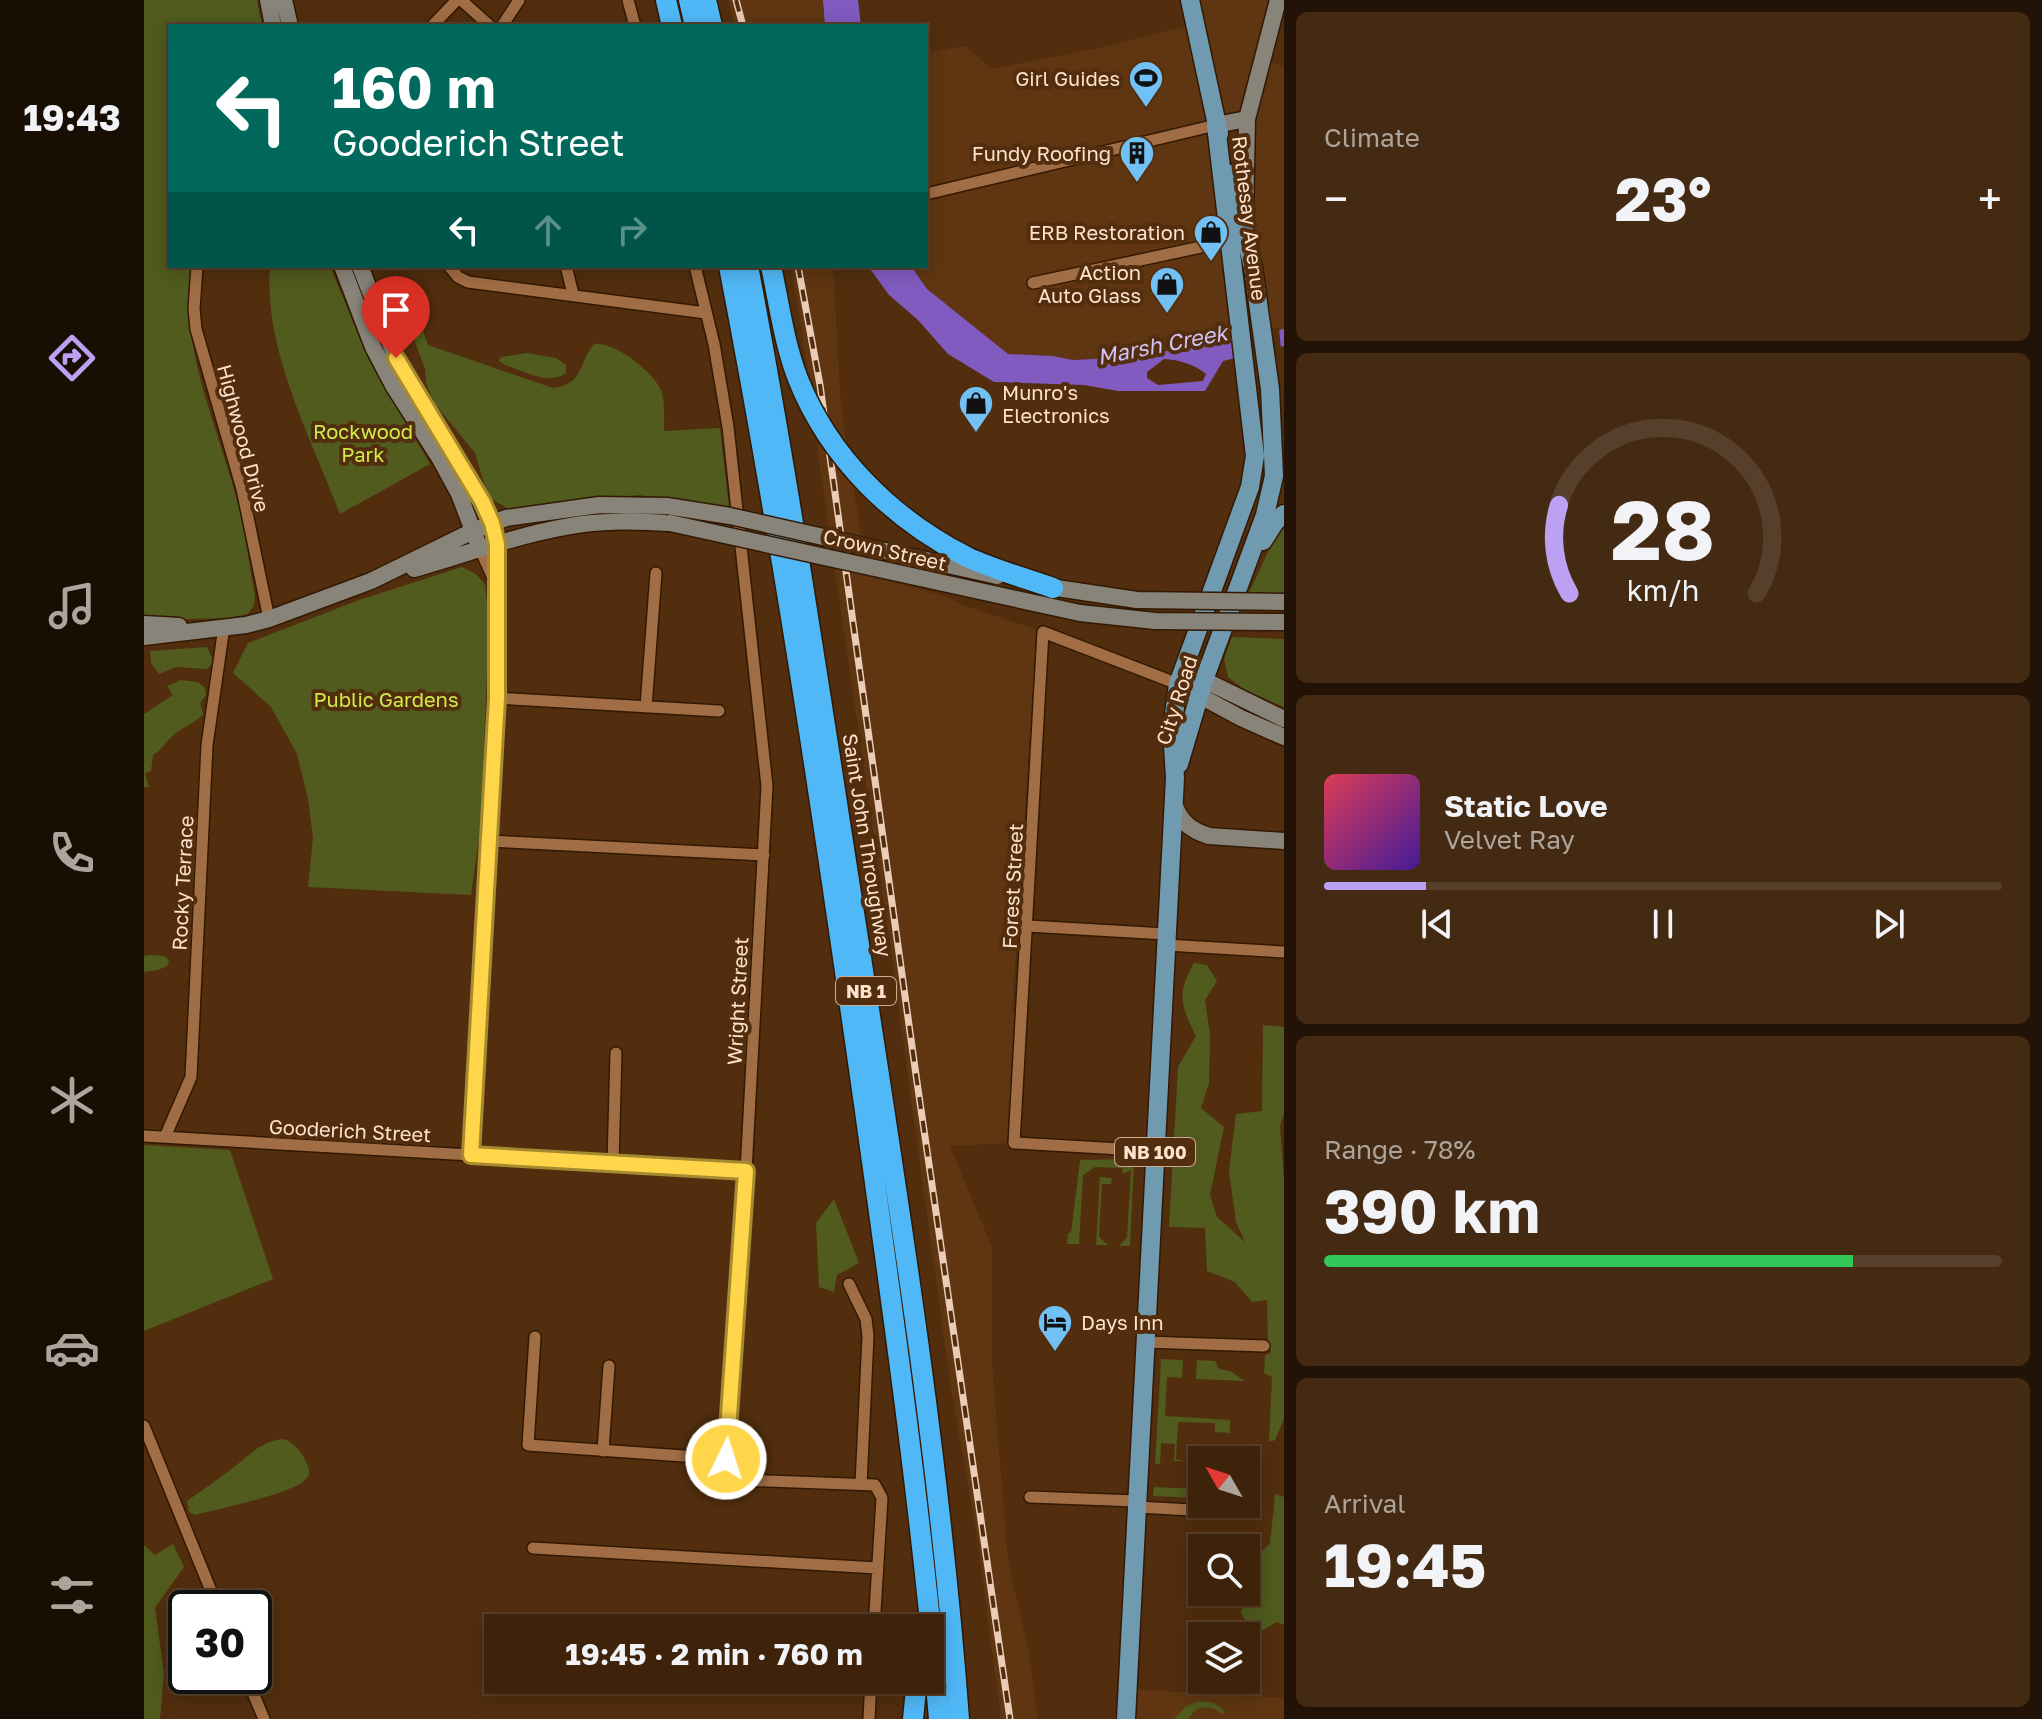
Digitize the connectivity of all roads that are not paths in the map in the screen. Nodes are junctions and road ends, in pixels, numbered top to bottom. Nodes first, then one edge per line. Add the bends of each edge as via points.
1 (268, 0) edge
2 (284, 0) edge
3 (459, 0) edge
4 (519, 0) edge
5 (628, 0) edge
6 (666, 0) edge
7 (689, 0) edge
8 (706, 0) edge
9 (1190, 0) edge
10 (1278, 0) edge
11 (273, 24) edge
12 (290, 24) edge
13 (434, 24) edge
14 (488, 24) edge
15 (503, 24) edge
16 (634, 24) edge
17 (672, 24) edge
18 (695, 24) edge
19 (712, 24) edge
20 (1247, 119) junction
21 (1216, 125) junction
22 (928, 194) edge
23 (1245, 226) junction
24 (1229, 241) junction
25 (197, 268) edge
26 (343, 268) edge
27 (361, 268) edge
28 (451, 268) edge
29 (566, 268) edge
30 (695, 268) edge
31 (729, 268) edge
32 (748, 268) edge
33 (771, 268) edge
34 (1033, 283) dead end
35 (573, 294) junction
36 (706, 313) junction
37 (1267, 366) joint
38 (1247, 371) joint
39 (1270, 389) junction
40 (1284, 425) edge
41 (1277, 496) edge
42 (1244, 506) junction
43 (669, 514) junction
44 (1284, 514) edge
45 (492, 523) junction
46 (473, 531) junction
47 (497, 544) junction
48 (480, 549) junction
49 (656, 573) dead end
50 (371, 581) junction
51 (1240, 581) junction
52 (1053, 588) junction
53 (499, 592) junction
54 (1284, 602) edge
55 (269, 619) junction
56 (1284, 622) edge
57 (144, 624) edge
58 (224, 627) junction
59 (204, 628) junction
60 (144, 637) edge
61 (1178, 684) junction
62 (1201, 688) junction
63 (497, 698) junction
64 (646, 707) junction
65 (719, 711) dead end
66 (1284, 719) edge
67 (1284, 737) edge
68 (1175, 778) junction
69 (1174, 804) junction
70 (488, 841) junction
71 (1284, 841) edge
72 (764, 855) junction
73 (1028, 926) junction
74 (1166, 940) junction
75 (1284, 952) edge
76 (616, 1053) dead end
77 (144, 1136) edge
78 (165, 1137) junction
79 (1155, 1151) junction
80 (471, 1155) junction
81 (613, 1163) junction
82 (746, 1171) junction
83 (849, 1284) dead end
84 (535, 1337) dead end
85 (1145, 1342) junction
86 (1264, 1346) dead end
87 (609, 1366) dead end
88 (144, 1426) edge
89 (603, 1451) junction
90 (726, 1459) junction
91 (911, 1464) junction
92 (861, 1484) junction
93 (1030, 1497) dead end
94 (1137, 1504) junction
95 (1188, 1509) edge
96 (533, 1548) dead end
97 (877, 1568) junction
98 (211, 1590) edge
99 (875, 1614) edge
100 (917, 1614) edge
101 (254, 1694) edge
102 (870, 1694) edge
103 (916, 1694) edge
104 (264, 1719) edge
105 (869, 1719) edge
106 (913, 1719) edge
107 (939, 1719) edge
108 (959, 1719) edge
109 (1126, 1719) edge

1 - 11 main road
2 - 12 main road
3 - 13 street
3 - 14 street
4 - 15 street
5 - 16 street
6 - 17 highway
7 - 18 highway
8 - 19 highway
9 - 21 main road, NB 100
10 - 20 main road
20 - 21 main road
20 - 23 main road
21 - 22 street
21 - 23 main road, Rothesay Avenue / NB 100
21 - 24 main road, Rothesay Avenue / NB 100
23 - 37 main road, Rothesay Avenue / NB 100
24 - 34 street
24 - 38 main road, Rothesay Avenue / NB 100
25 - 55 street, Highwood Drive via 196,329 242,489
26 - 46 main road via 373,347 440,459
27 - 45 main road via 396,358
28 - 35 street via 468,282
29 - 35 street
30 - 36 street, Wright Street
31 - 91 highway, Saint John Throughway / NB 1 via 772,500 847,985
32 - 108 highway, Saint John Throughway / NB 1 via 900,1209 949,1594
33 - 52 highway, bridge via 798,379 818,422 851,469 899,513 943,542 986,565
35 - 36 street
36 - 72 street, Wright Street via 741,526 766,777
37 - 39 main road, City Road / NB 100
38 - 42 main road, City Road / NB 100 via 1255,456
39 - 40 main road
39 - 41 main road, City Road / NB 100
41 - 42 main road
41 - 51 main road, City Road / NB 100
42 - 61 main road, City Road / NB 100
43 - 45 main road, Crown Street via 599,505
43 - 47 main road, Crown Street via 585,523
43 - 52 main road, Crown Street, bridge via 730,516
43 - 56 main road, Crown Street, bridge via 1080,613 1155,621
44 - 51 main road
45 - 46 main road, Crown Street
45 - 47 main road
46 - 48 main road
46 - 50 main road, Crown Street
47 - 48 main road, Crown Street
47 - 53 street
48 - 50 main road, Crown Street
48 - 53 street
49 - 64 street
50 - 55 main road
51 - 62 main road, City Road / NB 100
52 - 54 main road, Crown Street, bridge via 1152,601
53 - 63 street
55 - 58 main road
57 - 59 main road
58 - 59 main road
58 - 78 street, Rocky Terrace via 206,757 191,1077
59 - 60 main road
61 - 62 main road
61 - 68 main road, City Road / NB 100 via 1172,730
61 - 73 street, Forest Street via 1043,632
62 - 66 main road
62 - 67 main road
62 - 68 main road, City Road / NB 100
63 - 64 street
63 - 70 street
64 - 65 street
68 - 69 main road, NB 100
69 - 71 main road via 1183,823 1198,833
69 - 74 main road, NB 100
70 - 72 street
70 - 80 street
72 - 82 street, Wright Street
73 - 74 street
73 - 79 street, Forest Street via 1014,1143
74 - 75 street
74 - 79 main road, NB 100
76 - 81 street
77 - 78 street, Gooderich Street
78 - 80 street, Gooderich Street
79 - 85 main road, NB 100
80 - 81 street, Gooderich Street
81 - 82 street, Gooderich Street
82 - 90 street, Wright Street
83 - 92 street via 868,1336
84 - 89 street via 528,1445
85 - 86 street
85 - 94 main road, NB 100
87 - 89 street
88 - 98 street
89 - 90 street
90 - 92 street, Wright Street via 725,1470 740,1480
91 - 100 highway
91 - 107 highway, Saint John Throughway / NB 1
92 - 97 street via 877,1487 882,1498
93 - 94 street
94 - 95 street
94 - 109 main road, NB 100
96 - 97 street
97 - 99 street
101 - 104 street
102 - 105 street
103 - 106 highway

